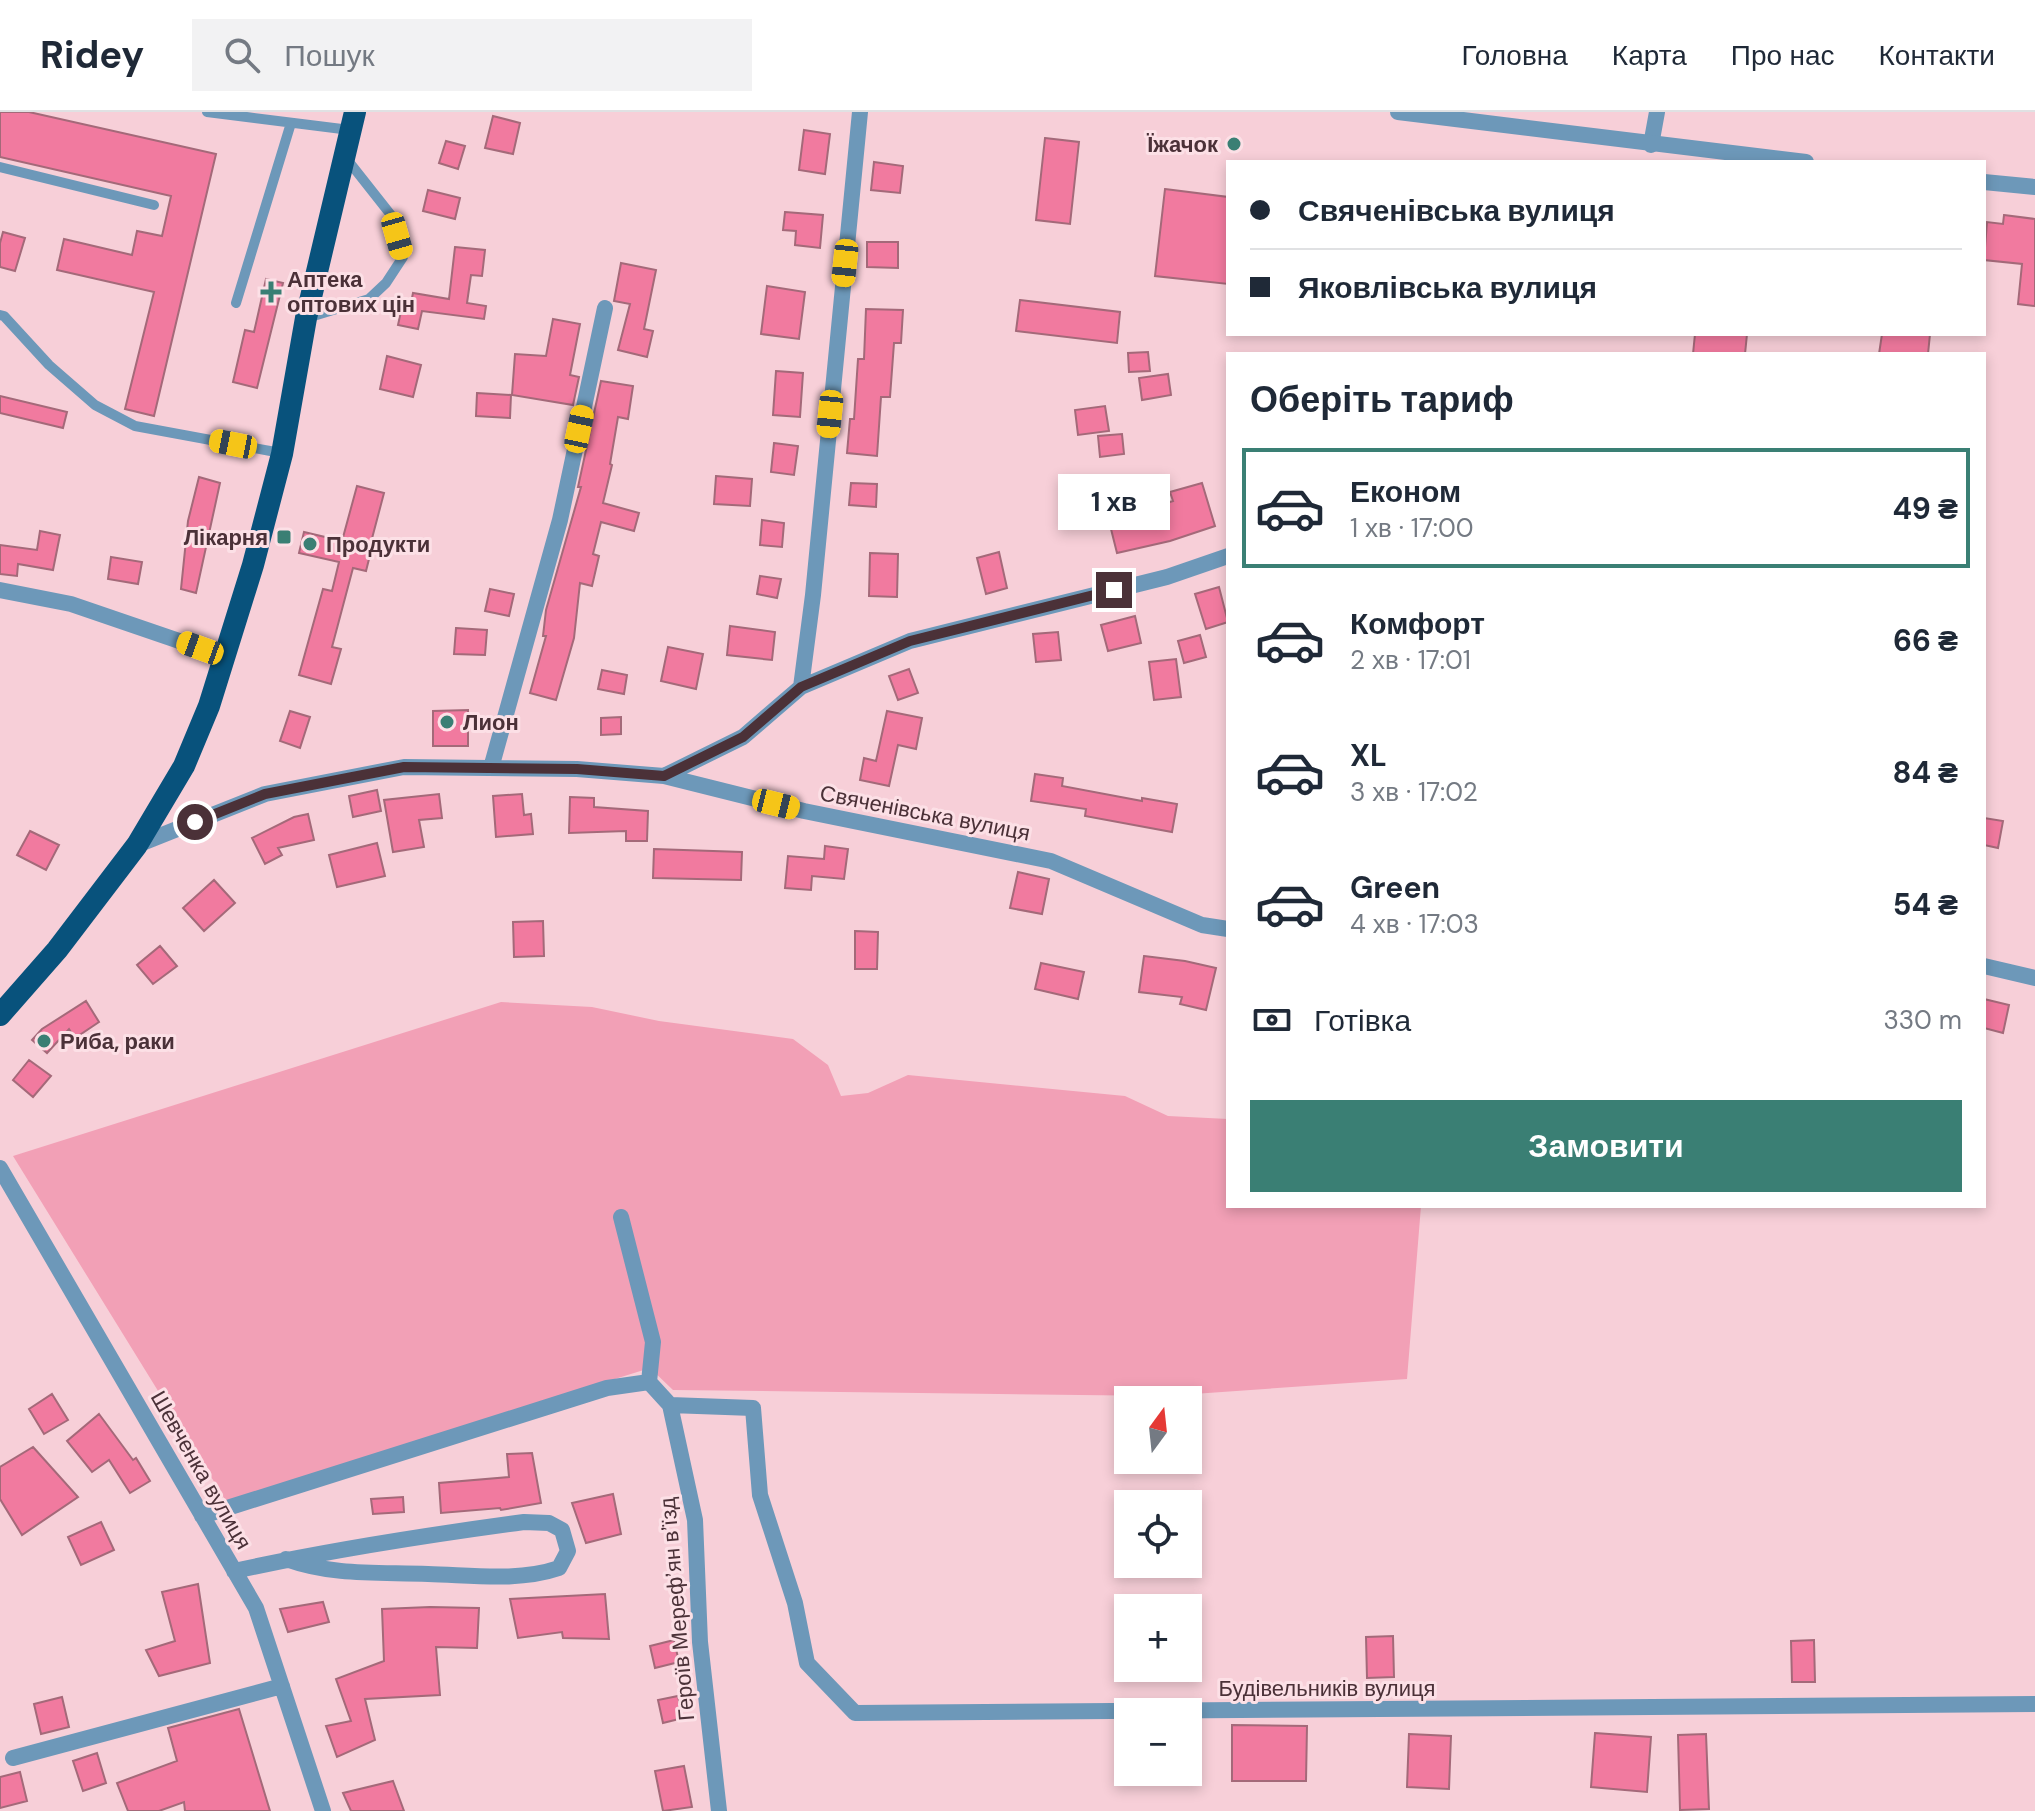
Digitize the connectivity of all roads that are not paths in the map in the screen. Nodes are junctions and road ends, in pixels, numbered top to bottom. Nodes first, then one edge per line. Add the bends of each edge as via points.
1 (207, 112) edge
2 (860, 112) edge
3 (1398, 112) edge
4 (1657, 112) edge
5 (1455, 116) edge
6 (353, 121) edge
7 (291, 123) junction
8 (1651, 145) junction
9 (344, 157) junction
10 (1788, 160) edge
11 (0, 167) edge
12 (1986, 182) edge
13 (2035, 187) edge
14 (154, 205) dead end
15 (236, 303) dead end
16 (605, 308) dead end
17 (0, 315) edge
18 (306, 318) junction
19 (282, 454) junction
20 (1226, 557) edge
21 (0, 590) edge
22 (226, 657) junction
23 (801, 687) junction
24 (491, 768) junction
25 (664, 776) junction
26 (137, 845) junction
27 (1226, 929) edge
28 (1986, 966) edge
29 (2035, 978) edge
30 (0, 1015) edge
31 (0, 1168) edge
32 (621, 1217) dead end
33 (649, 1382) junction
34 (670, 1405) junction
35 (202, 1516) junction
36 (286, 1559) junction
37 (234, 1571) junction
38 (282, 1686) junction
39 (2035, 1704) edge
40 (13, 1758) dead end
41 (323, 1811) edge
42 (719, 1811) edge

1 - 7 lane
2 - 23 street
3 - 5 street
4 - 8 street
5 - 8 street
6 - 7 lane
6 - 9 highway
7 - 15 lane
8 - 10 street
9 - 18 highway
9 - 18 lane via 391,215 403,257 369,299
11 - 14 lane
12 - 13 street
16 - 24 street via 560,520
17 - 19 lane via 95,405 135,426
18 - 19 highway
19 - 22 highway
20 - 23 street via 1167,577 910,641
21 - 22 street via 71,604
22 - 26 highway via 184,766
23 - 25 street via 743,737
24 - 25 street, Свяченівська вулиця
24 - 26 street, Свяченівська вулиця via 404,767 265,794
25 - 27 street, Свяченівська вулиця via 804,811 1051,861 1202,925
26 - 30 highway
28 - 29 street
31 - 35 street, Шевченка вулиця
32 - 33 street via 653,1342
33 - 34 street
33 - 35 street via 607,1388
34 - 39 street, Будівельників вулиця via 753,1408 760,1495 795,1603 807,1663 855,1713
34 - 42 street, Героїв Мерефʼян вʼїзд via 695,1520 700,1642
35 - 37 street, Шевченка вулиця
36 - 36 street via 524,1522 549,1523 562,1530 568,1551 559,1568 551,1571 493,1576 358,1573 313,1569
36 - 37 street
37 - 38 street, Шевченка вулиця via 256,1608
38 - 40 street
38 - 41 street, Шевченка вулиця

